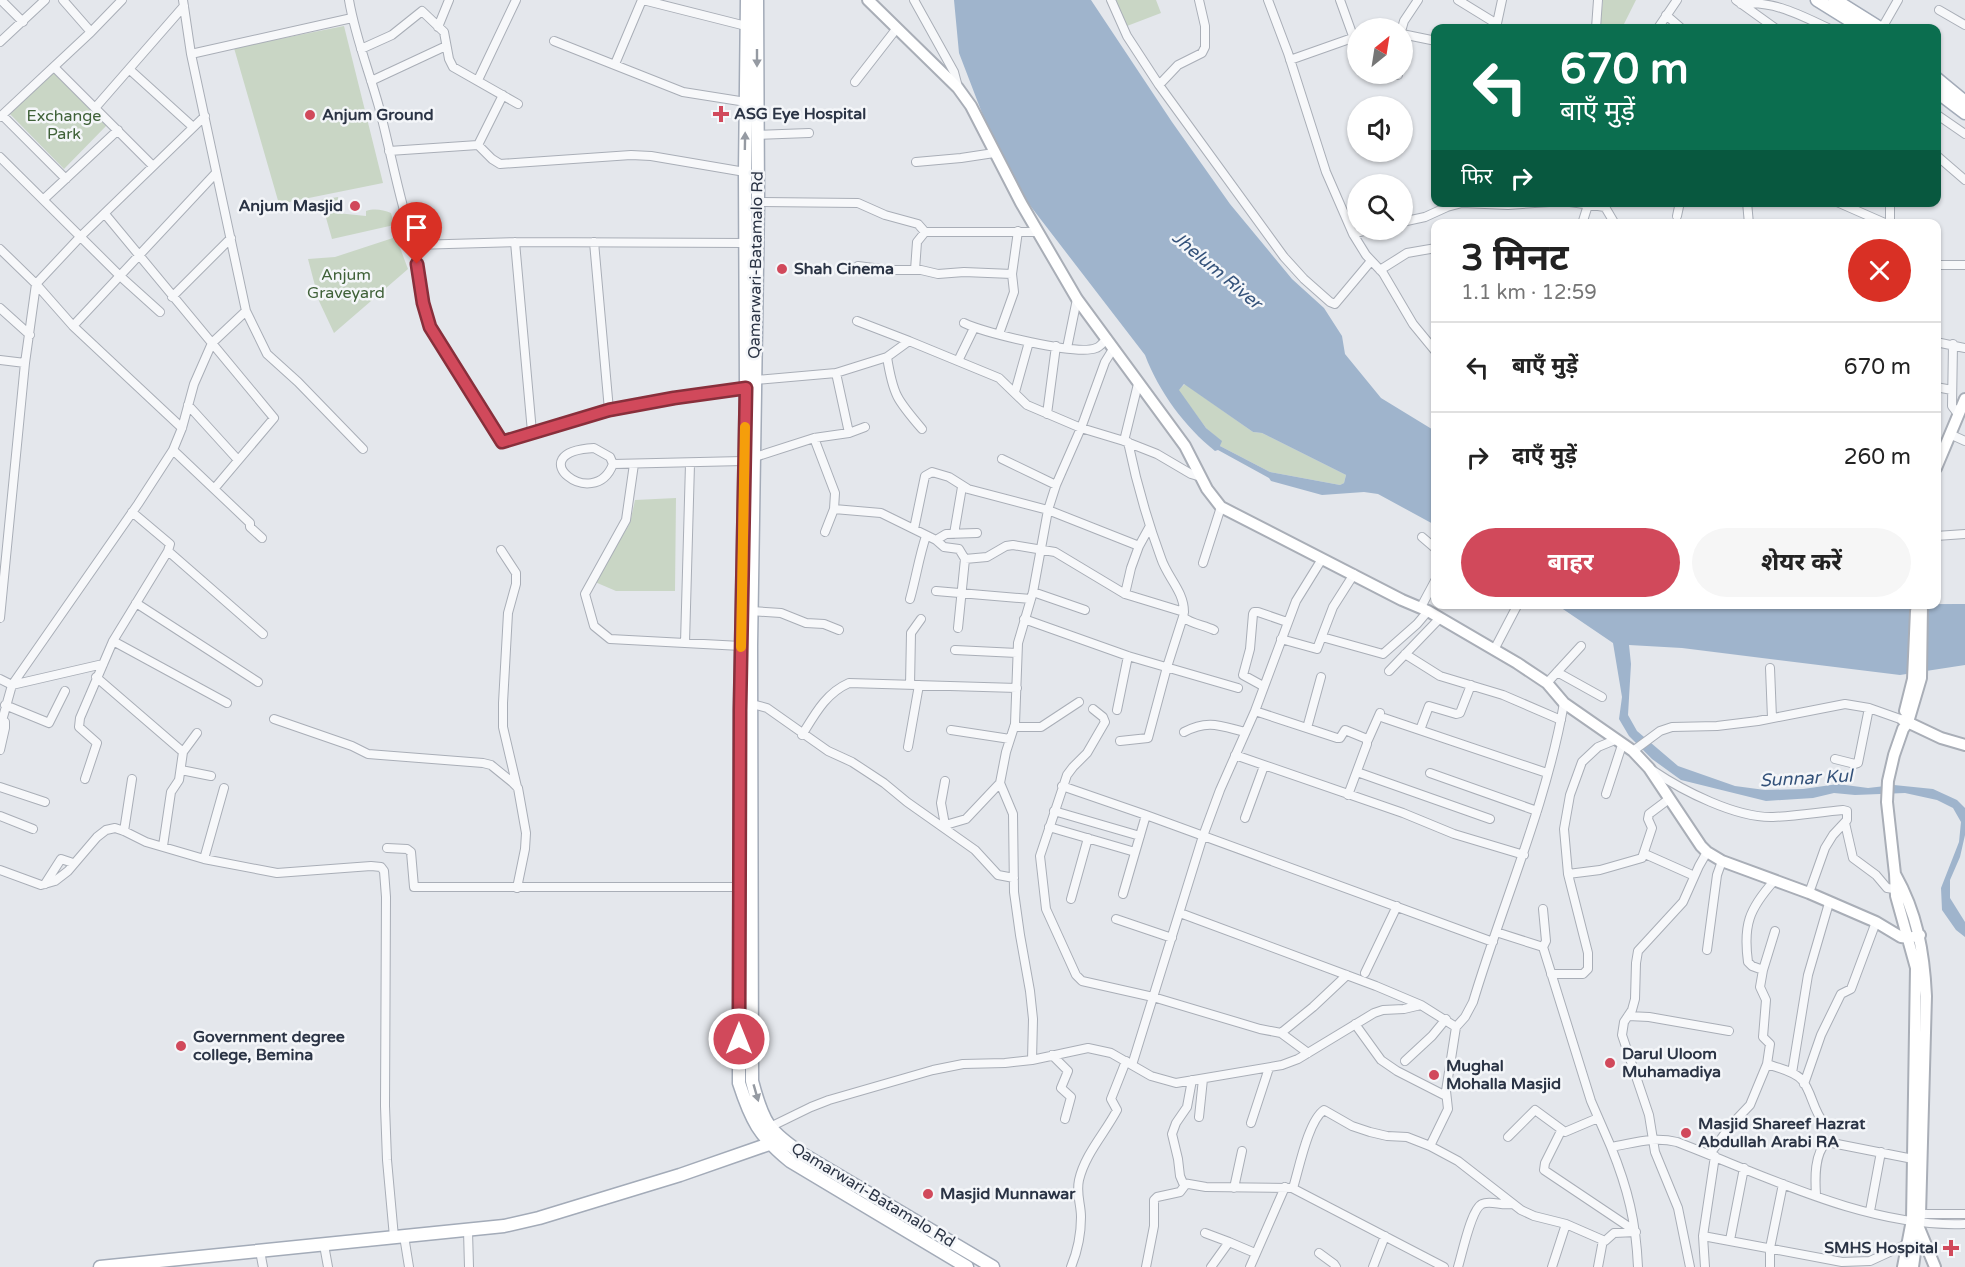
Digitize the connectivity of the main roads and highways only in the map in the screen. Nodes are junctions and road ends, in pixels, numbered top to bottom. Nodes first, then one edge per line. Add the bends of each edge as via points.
1 (747, 0) edge
2 (757, 0) edge
3 (1817, 0) edge
4 (1835, 0) edge
5 (1856, 24) edge
6 (1874, 24) edge
7 (1941, 82) edge
8 (1941, 95) edge
9 (1965, 102) edge
10 (1965, 113) edge
11 (750, 384) junction
12 (748, 459) junction
13 (739, 887) junction
14 (752, 892) junction
15 (769, 1144) junction
16 (804, 1155) junction
17 (908, 1216) junction
18 (902, 1228) junction
19 (201, 1262) edge
20 (116, 1266) edge
21 (100, 1267) edge
22 (967, 1267) edge
23 (993, 1267) edge

11 -> 1 main road via 745,243
2 -> 11 main road, Qamarwari-Batamalo Rd via 758,202
3 - 5 main road
4 - 6 main road
7 - 9 main road
8 - 10 main road
11 - 12 main road, Qamarwari-Batamalo Rd
12 - 13 main road, Qamarwari-Batamalo Rd via 741,646
12 - 14 main road, Qamarwari-Batamalo Rd
13 - 14 main road
13 - 15 main road, Qamarwari-Batamalo Rd via 739,1083 747,1107
14 -> 16 main road, Qamarwari-Batamalo Rd via 752,1081 762,1113 776,1136
15 - 16 main road
15 - 18 main road, Qamarwari-Batamalo Rd via 790,1161
15 - 19 main road via 504,1226 260,1251
16 - 17 main road, Qamarwari-Batamalo Rd
17 - 18 main road
17 - 23 main road, Qamarwari-Batamalo Rd
18 - 22 main road, Qamarwari-Batamalo Rd
19 - 20 main road
20 - 21 main road

